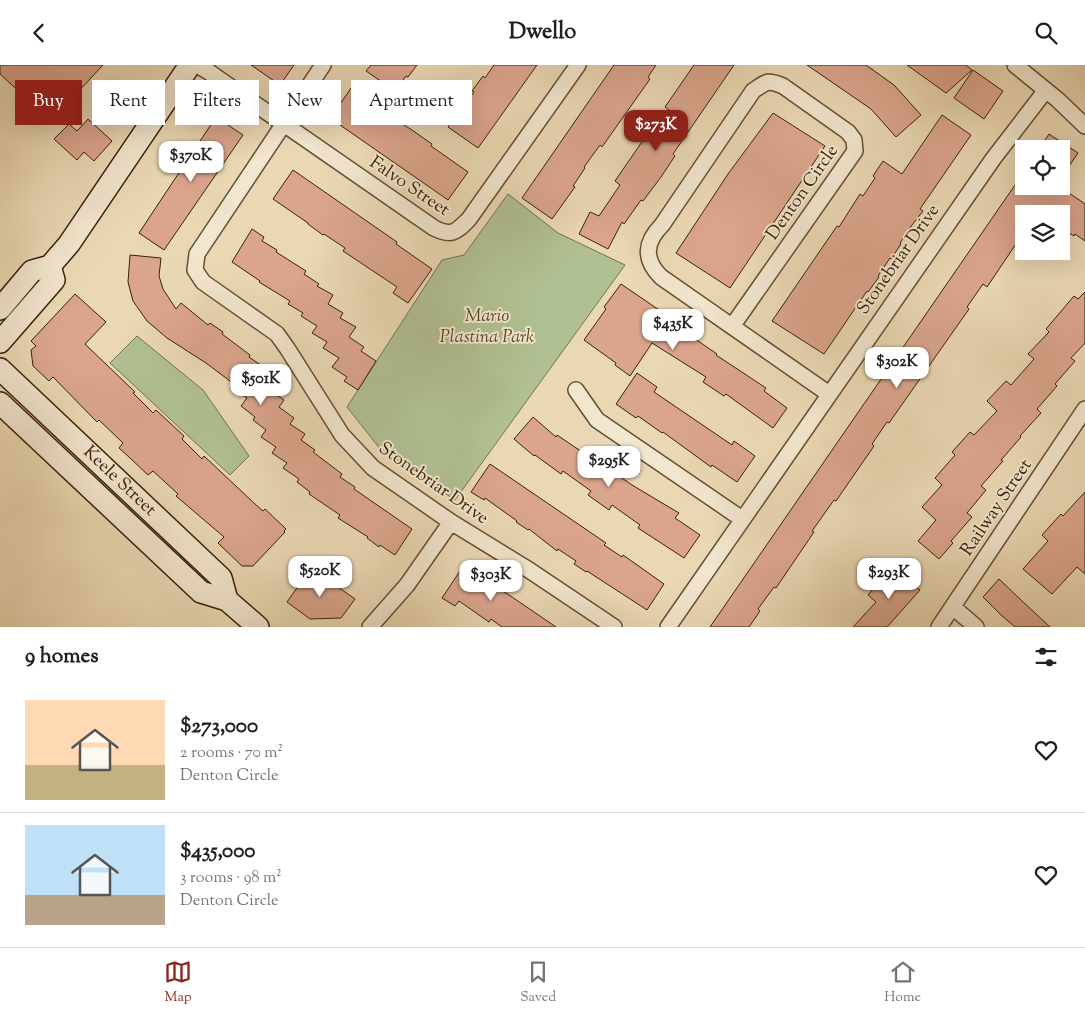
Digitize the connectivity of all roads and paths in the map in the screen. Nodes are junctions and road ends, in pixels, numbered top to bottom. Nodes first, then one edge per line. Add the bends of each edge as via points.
1 (190, 65) edge
2 (197, 65) edge
3 (323, 65) edge
4 (578, 65) edge
5 (1016, 65) edge
6 (313, 80) edge
7 (1046, 90) junction
8 (269, 115) edge
9 (283, 125) joint
10 (1085, 126) edge
11 (50, 266) junction
12 (0, 309) edge
13 (732, 325) junction
14 (0, 342) edge
15 (0, 369) edge
16 (576, 390) dead end
17 (829, 394) junction
18 (0, 403) edge
19 (1085, 409) edge
20 (742, 519) junction
21 (451, 522) junction
22 (227, 600) junction
23 (953, 607) junction
24 (258, 627) edge
25 (370, 627) edge
26 (614, 627) edge
27 (668, 627) edge
28 (939, 627) edge
29 (976, 627) edge

1 - 11 main road via 82,227
2 - 8 street, Falvo Street
3 - 6 street, Stonebriar Drive
4 - 9 street, Falvo Street via 474,212 456,232 444,233 434,228
5 - 7 street
7 - 10 street
7 - 17 street, Stonebriar Drive via 993,159
9 - 21 street, Stonebriar Drive via 197,254 195,269 204,282 277,334 342,435 373,468
11 - 12 main road via 32,271
11 - 14 main road via 54,280
13 - 13 street, Denton Circle via 855,151 854,140 848,132 773,81 753,91 654,233 647,248 653,269
13 - 17 street, Denton Circle
15 - 22 main road, Keele Street via 221,578
16 - 20 street via 597,420
17 - 20 street, Stonebriar Drive
18 - 22 main road, Keele Street via 201,592
19 - 23 street, Railway Street
20 - 27 street, Stonebriar Drive
21 - 25 street via 407,585
21 - 26 street, Stonebriar Drive
22 - 24 main road, Keele Street
23 - 28 street, Railway Street
23 - 29 street

